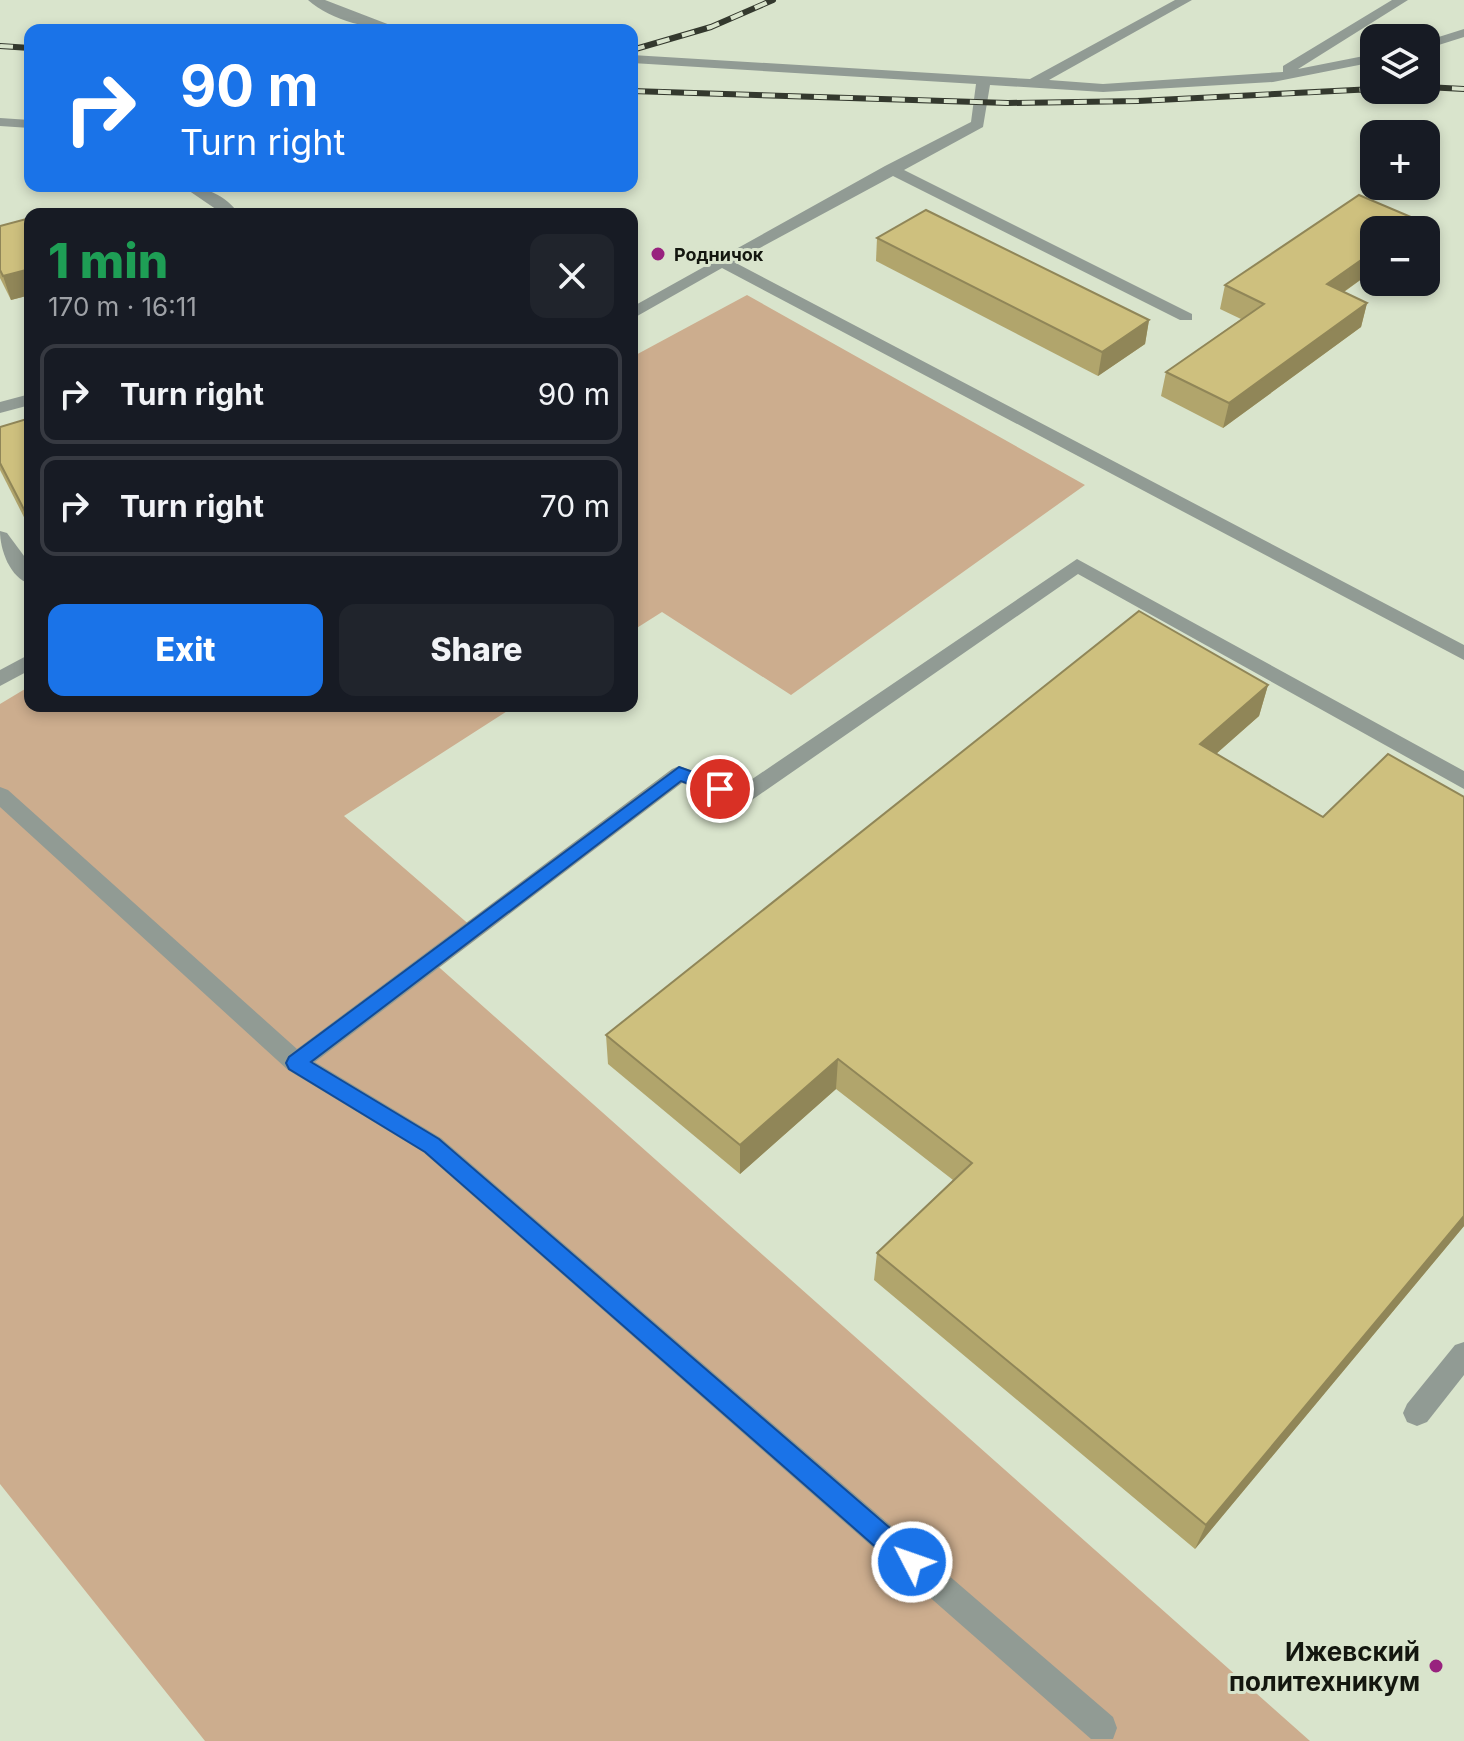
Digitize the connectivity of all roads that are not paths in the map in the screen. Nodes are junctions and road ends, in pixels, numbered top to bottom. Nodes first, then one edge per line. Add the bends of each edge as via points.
1 (315, 0) edge
2 (1185, 0) edge
3 (1401, 0) edge
4 (376, 24) edge
5 (1464, 33) edge
6 (1440, 41) edge
7 (638, 59) edge
8 (1360, 61) edge
9 (1273, 78) junction
10 (984, 81) junction
11 (1033, 84) junction
12 (0, 122) edge
13 (24, 124) edge
14 (890, 169) junction
15 (200, 192) edge
16 (226, 208) edge
17 (722, 262) junction
18 (638, 311) edge
19 (1186, 317) dead end
20 (24, 401) edge
21 (0, 408) edge
22 (0, 537) edge
23 (24, 570) edge
24 (1464, 653) edge
25 (24, 665) edge
26 (0, 679) edge
27 (1464, 781) edge
28 (0, 795) edge
29 (296, 1063) junction
30 (1464, 1354) edge
31 (1417, 1413) dead end
32 (1102, 1728) dead end

1 - 4 lane
2 - 11 lane
3 - 9 lane
5 - 6 lane
7 - 10 lane
8 - 9 lane
9 - 11 lane via 1103,88
10 - 11 lane
10 - 14 lane via 978,124
12 - 13 lane
14 - 17 lane
14 - 19 lane
15 - 16 lane
17 - 18 lane
17 - 24 lane
20 - 21 lane
22 - 23 lane
25 - 26 lane
27 - 29 lane via 1077,565 741,797 679,774
28 - 29 lane
29 - 32 lane via 432,1145
30 - 31 lane

